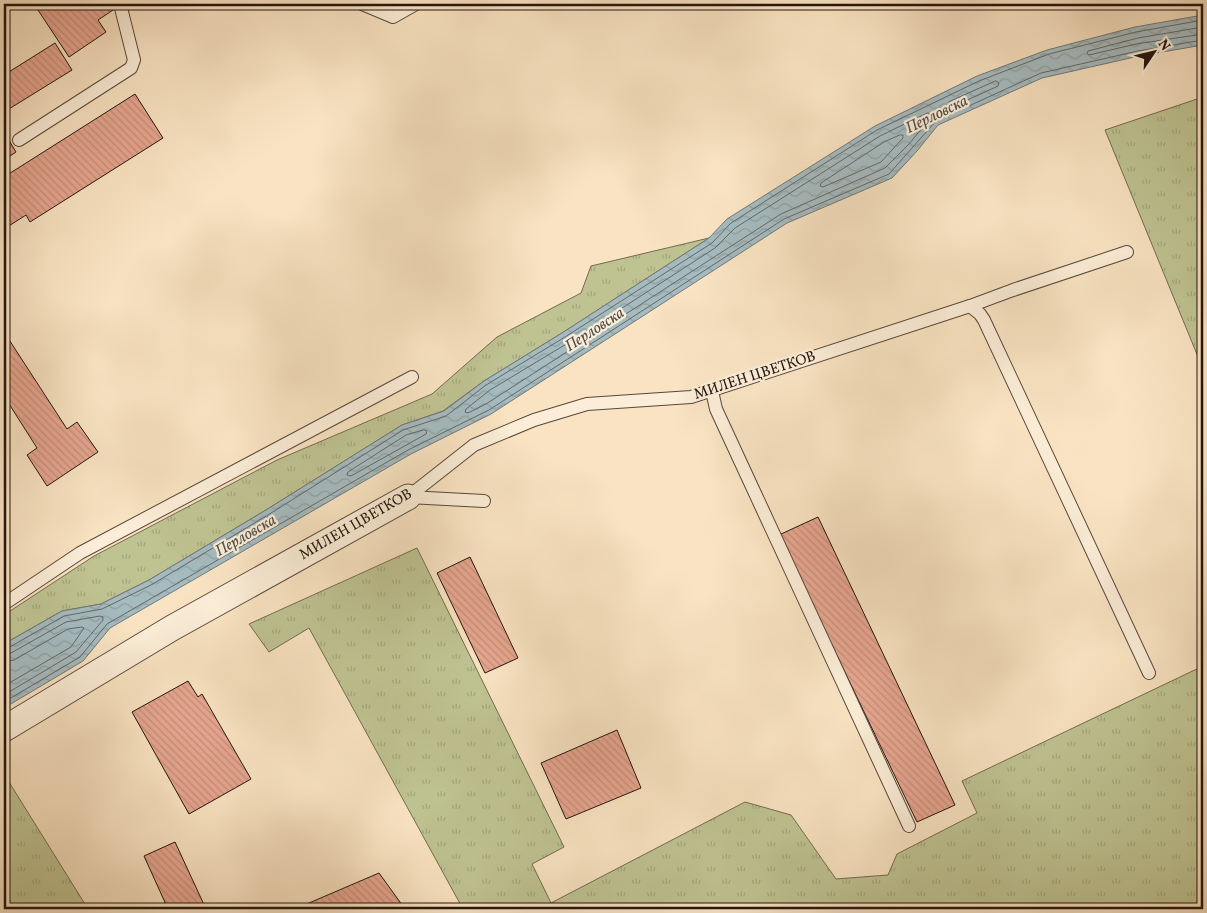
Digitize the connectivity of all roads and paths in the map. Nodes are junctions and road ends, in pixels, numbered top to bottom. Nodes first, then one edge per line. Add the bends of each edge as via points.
1 (120, 4) edge
2 (362, 4) edge
3 (416, 4) edge
4 (18, 140) dead end
5 (1127, 252) dead end
6 (970, 306) junction
7 (412, 377) dead end
8 (712, 391) junction
9 (408, 496) junction
10 (484, 501) dead end
11 (4, 604) edge
12 (1148, 672) dead end
13 (4, 729) edge
14 (909, 826) dead end

1 - 4 lane via 134,60 131,68
2 - 3 lane via 392,18
5 - 6 lane, МИЛЕН ЦВЕТКОВ
6 - 8 lane, МИЛЕН ЦВЕТКОВ
6 - 12 lane via 984,320
7 - 11 lane via 80,553
8 - 9 lane, МИЛЕН ЦВЕТКОВ via 691,398 587,404 534,420 474,446
8 - 14 lane via 716,409
9 - 10 lane
9 - 13 street, МИЛЕН ЦВЕТКОВ via 172,628

